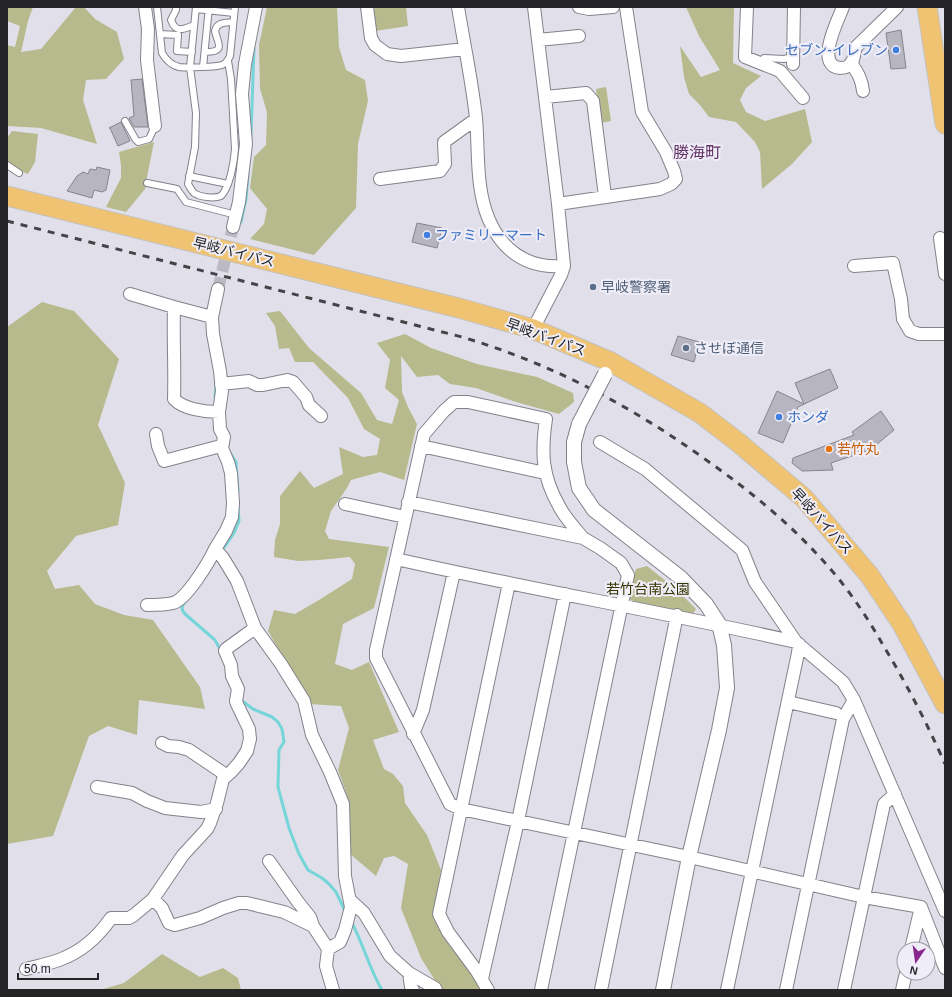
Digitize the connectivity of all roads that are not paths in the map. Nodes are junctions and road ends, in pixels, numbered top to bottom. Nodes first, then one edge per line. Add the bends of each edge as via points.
1 (145, 7) edge
2 (157, 7) edge
3 (176, 7) edge
4 (256, 7) edge
5 (367, 7) edge
6 (458, 7) edge
7 (534, 7) edge
8 (580, 7) edge
9 (613, 7) edge
10 (626, 7) edge
11 (747, 7) edge
12 (794, 7) edge
13 (843, 7) edge
14 (897, 7) edge
15 (927, 7) edge
16 (196, 8) edge
17 (209, 9) edge
18 (234, 10) edge
19 (233, 22) junction
20 (194, 25) junction
21 (179, 32) junction
22 (160, 34) junction
23 (579, 36) dead end
24 (538, 40) junction
25 (465, 49) junction
26 (192, 52) junction
27 (205, 52) junction
28 (228, 61) junction
29 (793, 61) joint
30 (759, 62) junction
31 (851, 63) junction
32 (190, 67) junction
33 (204, 67) junction
34 (863, 91) dead end
35 (545, 98) junction
36 (803, 98) dead end
37 (476, 119) junction
38 (125, 121) dead end
39 (945, 124) edge
40 (154, 126) joint
41 (7, 165) edge
42 (7, 170) edge
43 (189, 176) junction
44 (380, 179) dead end
45 (147, 184) dead end
46 (228, 184) junction
47 (7, 196) edge
48 (604, 196) junction
49 (558, 204) junction
50 (234, 221) joint
51 (940, 238) dead end
52 (564, 266) junction
53 (854, 266) dead end
54 (945, 274) edge
55 (218, 289) tunnel mouth
56 (130, 294) dead end
57 (174, 307) junction
58 (212, 317) junction
59 (533, 329) junction
60 (945, 334) edge
61 (608, 368) junction
62 (221, 384) junction
63 (214, 412) junction
64 (321, 416) dead end
65 (156, 434) dead end
66 (600, 442) dead end
67 (223, 443) junction
68 (421, 446) junction
69 (545, 473) junction
70 (408, 502) junction
71 (345, 504) dead end
72 (405, 517) junction
73 (584, 538) junction
74 (215, 549) junction
75 (396, 559) junction
76 (454, 572) junction
77 (509, 583) junction
78 (565, 594) junction
79 (147, 605) dead end
80 (621, 605) junction
81 (676, 615) junction
82 (719, 624) junction
83 (255, 628) junction
84 (798, 643) junction
85 (854, 700) junction
86 (788, 702) junction
87 (945, 704) edge
88 (836, 713) dead end
89 (413, 734) junction
90 (162, 743) dead end
91 (226, 775) junction
92 (97, 787) dead end
93 (895, 794) junction
94 (216, 809) junction
95 (461, 809) junction
96 (518, 821) junction
97 (574, 833) junction
98 (630, 845) junction
99 (690, 857) junction
100 (269, 860) dead end
101 (753, 871) junction
102 (808, 883) junction
103 (864, 897) junction
104 (153, 899) junction
105 (351, 904) junction
106 (920, 907) junction
107 (945, 911) edge
108 (313, 926) junction
109 (913, 941) edge
110 (328, 950) junction
111 (945, 968) edge
112 (26, 969) dead end
113 (409, 974) junction
114 (482, 979) junction
115 (333, 990) edge
116 (413, 990) edge
117 (436, 990) edge
118 (488, 990) edge
119 (541, 990) edge
120 (601, 990) edge
121 (663, 990) edge
122 (727, 990) edge
123 (786, 990) edge
124 (844, 990) edge

1 - 40 street via 148,29 147,60
2 - 22 lane
3 - 21 lane via 171,20
4 - 50 street via 245,64 242,94 246,144 239,202
5 - 25 street via 371,38 375,45 387,54 401,56
6 - 25 street
7 - 24 street
8 - 9 street
10 - 48 street via 642,112 666,152 676,178 671,184 660,189
11 - 30 street via 745,57
12 - 29 street
13 - 31 street via 830,40 828,55 832,64 839,68
14 - 31 street via 856,47
15 - 39 highway
16 - 17 lane
16 - 20 lane
17 - 18 lane
17 - 27 lane
18 - 19 lane
19 - 27 lane via 218,25 215,31 219,41 218,48 213,52
19 - 28 lane
20 - 21 lane
20 - 26 lane
21 - 22 lane
21 - 26 lane via 176,51
22 - 32 lane via 162,53 166,59 179,67
23 - 24 street
24 - 35 street
25 - 37 street
26 - 32 lane
27 - 33 lane
28 - 33 lane via 223,65
28 - 46 lane via 235,149
29 - 30 lane via 764,58
30 - 36 street via 780,71
31 - 34 street via 859,74
32 - 33 lane
32 - 43 lane via 196,113 195,147
35 - 48 street via 586,93 593,101
35 - 49 street
37 - 44 street via 444,142 445,164 440,171
37 - 52 street via 480,187 494,230 502,243 522,259 556,267
38 - 40 lane via 138,142 149,139
41 - 42 lane via 19,173
43 - 46 lane
43 - 46 lane via 188,184 193,192 213,197 221,196
45 - 50 lane via 177,190 186,202
47 - 59 highway, 早岐バイパス via 459,308
48 - 49 street
49 - 52 street
51 - 54 street
52 - 59 street
53 - 60 street via 893,263 903,319 910,331 919,334
55 - 58 street
56 - 57 street
57 - 58 street
57 - 63 street via 174,399 178,403
58 - 62 street
59 - 61 highway, 早岐バイパス
61 - 82 street, bridge via 579,424 574,442 574,462 579,488 594,510 681,578 706,604
61 - 87 highway, 早岐バイパス via 700,413 804,498 870,576 902,624
62 - 63 street via 222,391
62 - 64 street via 249,381 263,385 287,380 293,382
63 - 67 street
65 - 67 street via 164,461 217,447
66 - 84 street via 645,469 742,550 755,582
67 - 74 street via 230,473 232,517
68 - 69 street
68 - 69 street via 424,434 444,411 454,402 468,402 546,419 543,442
68 - 70 street
69 - 73 street via 559,506
70 - 72 street
70 - 73 street
71 - 72 street
72 - 75 street
73 - 80 street via 620,563 628,575
74 - 79 street via 202,574 179,600 174,603
74 - 83 street via 237,581
75 - 76 street
75 - 89 street via 376,658
76 - 77 street
76 - 89 street via 423,710
77 - 78 street
77 - 95 street
78 - 80 street
78 - 96 street
80 - 81 street
80 - 97 street
81 - 82 street
81 - 98 street
82 - 84 street
82 - 99 street via 724,646 727,688
83 - 91 street via 225,652 231,665 241,714 249,729 250,739 239,763
83 - 105 street via 304,701 312,735 343,804 345,876
84 - 85 street via 843,682
84 - 86 street
85 - 93 street
85 - 102 street via 842,719
86 - 88 street
86 - 101 street
89 - 95 street via 450,804
90 - 91 street via 189,750
91 - 94 street
92 - 94 street via 132,794 165,808 201,812
93 - 103 street via 884,804
93 - 107 street
94 - 104 street via 207,829 183,855
95 - 96 street
95 - 114 street via 439,914 448,932
96 - 97 street
96 - 114 street
97 - 98 street
97 - 119 street
98 - 99 street
98 - 120 street
99 - 101 street
99 - 121 street
100 - 108 street via 310,917
101 - 102 street
101 - 122 street
102 - 103 street
102 - 123 street
103 - 106 street
103 - 124 street
104 - 108 street via 162,908 169,923 175,925 239,903 247,903 284,912
104 - 112 street via 129,918 111,918 84,947 60,960
105 - 110 street via 340,942
105 - 113 street via 364,913 390,956
106 - 109 street
106 - 111 street
108 - 110 street
110 - 115 street via 326,966
113 - 116 street
113 - 117 street
114 - 118 street

